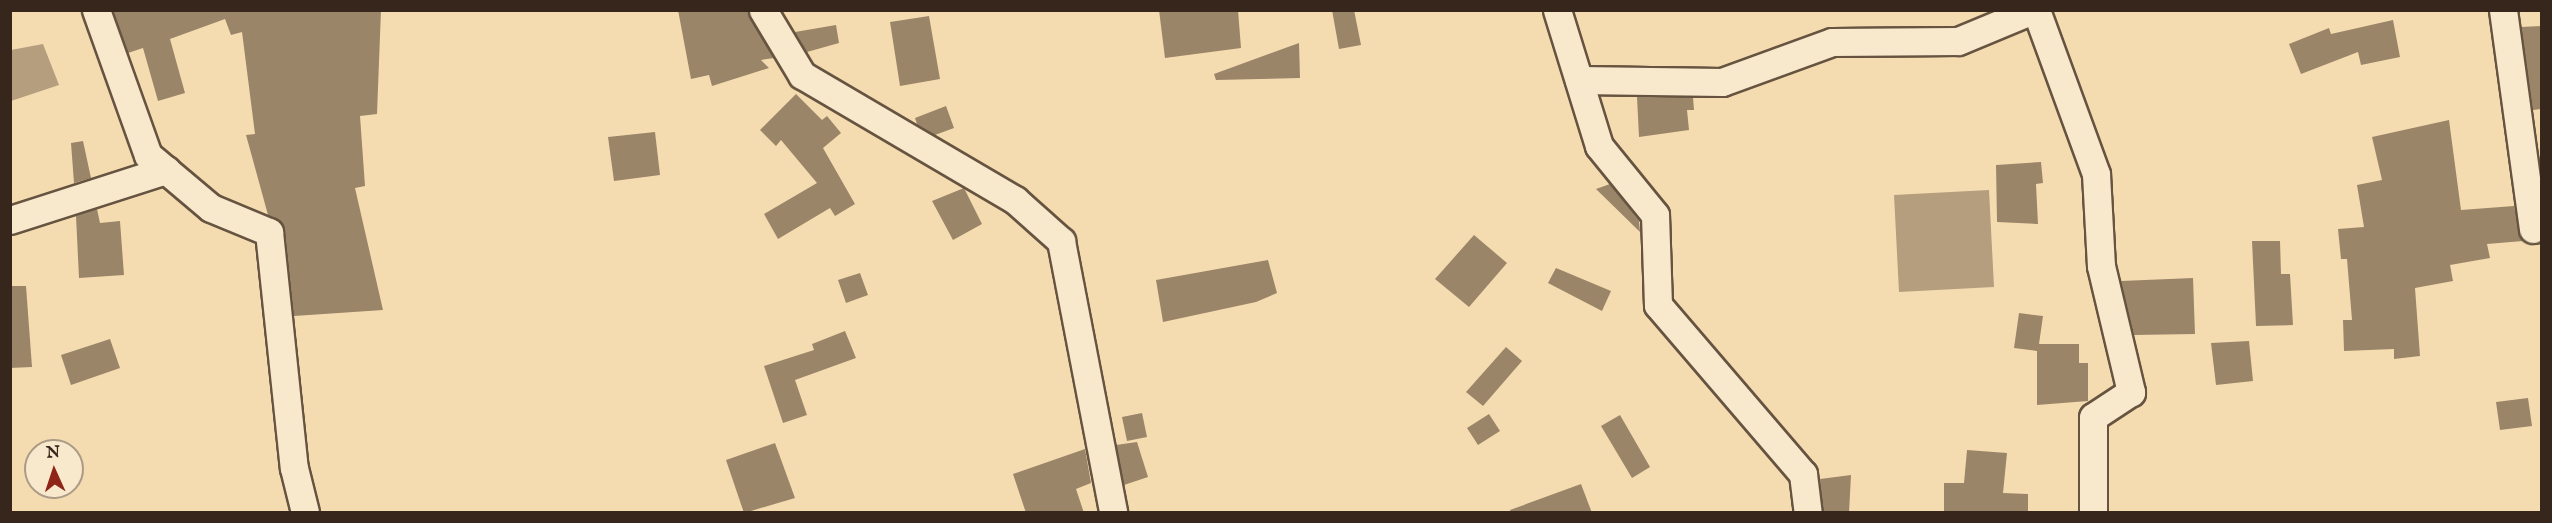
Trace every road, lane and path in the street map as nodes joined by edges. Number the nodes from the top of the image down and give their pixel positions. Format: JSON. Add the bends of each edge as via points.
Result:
{"nodes":[{"id":1,"x":96,"y":10,"type":"edge"},
{"id":2,"x":762,"y":10,"type":"edge"},
{"id":3,"x":1557,"y":10,"type":"edge"},
{"id":4,"x":2035,"y":10,"type":"edge"},
{"id":5,"x":2503,"y":10,"type":"edge"},
{"id":6,"x":1579,"y":80,"type":"junction"},
{"id":7,"x":166,"y":170,"type":"junction"},
{"id":8,"x":10,"y":220,"type":"edge"},
{"id":9,"x":2533,"y":229,"type":"dead end"},
{"id":10,"x":306,"y":513,"type":"edge"},
{"id":11,"x":1113,"y":513,"type":"edge"},
{"id":12,"x":1808,"y":513,"type":"edge"},
{"id":13,"x":2093,"y":513,"type":"edge"}],
"edges":[{"from":1,"to":7,"type":"street","via":[[148,155]]},
{"from":2,"to":11,"type":"street","via":[[802,75],[1016,200],[1061,241]]},
{"from":3,"to":6,"type":"street"},
{"from":4,"to":6,"type":"street","via":[[1958,41],[1832,42],[1722,82]]},
{"from":4,"to":13,"type":"street","via":[[2096,174],[2102,267],[2131,392],[2093,417]]},
{"from":5,"to":9,"type":"street"},
{"from":6,"to":12,"type":"street","via":[[1599,146],[1654,216],[1659,305],[1803,474]]},
{"from":7,"to":8,"type":"street"},
{"from":7,"to":10,"type":"street","via":[[211,208],[268,232],[294,468]]}]}
